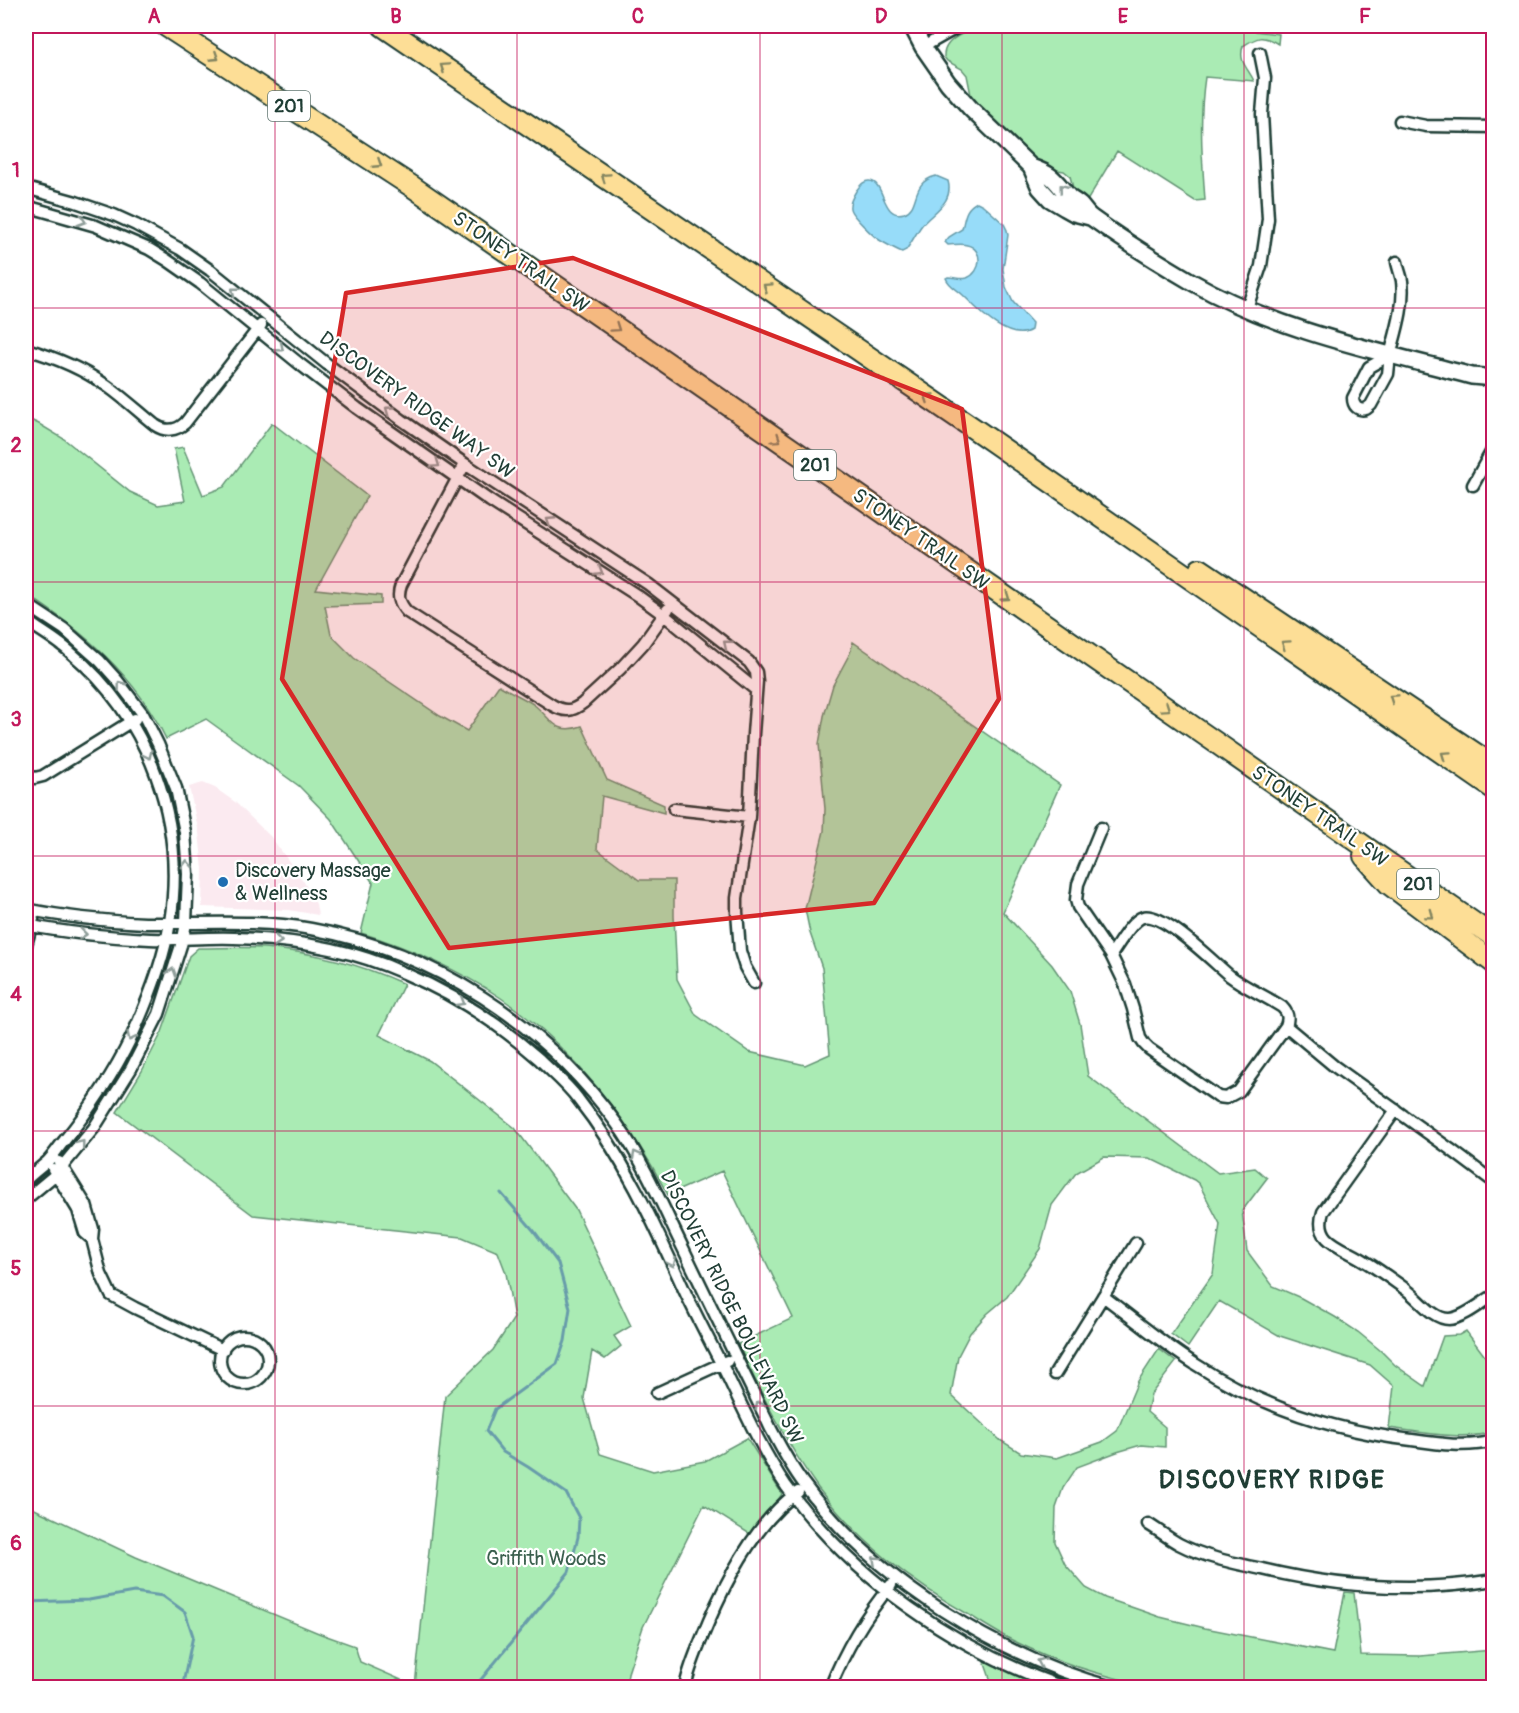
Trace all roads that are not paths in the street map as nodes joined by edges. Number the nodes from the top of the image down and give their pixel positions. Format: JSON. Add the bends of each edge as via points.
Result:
{"nodes":[{"id":1,"x":166,"y":26,"type":"edge"},
{"id":2,"x":383,"y":26,"type":"edge"},
{"id":3,"x":912,"y":26,"type":"edge"},
{"id":4,"x":960,"y":26,"type":"edge"},
{"id":5,"x":923,"y":46,"type":"junction"},
{"id":6,"x":1260,"y":53,"type":"dead end"},
{"id":7,"x":1400,"y":121,"type":"dead end"},
{"id":8,"x":1494,"y":127,"type":"edge"},
{"id":9,"x":26,"y":189,"type":"edge"},
{"id":10,"x":26,"y":206,"type":"edge"},
{"id":11,"x":136,"y":225,"type":"junction"},
{"id":12,"x":129,"y":239,"type":"junction"},
{"id":13,"x":1397,"y":262,"type":"dead end"},
{"id":14,"x":1247,"y":308,"type":"junction"},
{"id":15,"x":268,"y":317,"type":"junction"},
{"id":16,"x":257,"y":330,"type":"junction"},
{"id":17,"x":26,"y":349,"type":"edge"},
{"id":18,"x":1390,"y":355,"type":"junction"},
{"id":19,"x":1472,"y":376,"type":"junction"},
{"id":20,"x":1494,"y":378,"type":"edge"},
{"id":21,"x":1494,"y":388,"type":"edge"},
{"id":22,"x":367,"y":394,"type":"junction"},
{"id":23,"x":357,"y":408,"type":"junction"},
{"id":24,"x":976,"y":430,"type":"junction"},
{"id":25,"x":1494,"y":447,"type":"edge"},
{"id":26,"x":465,"y":464,"type":"junction"},
{"id":27,"x":457,"y":479,"type":"junction"},
{"id":28,"x":1473,"y":485,"type":"dead end"},
{"id":29,"x":570,"y":534,"type":"junction"},
{"id":30,"x":561,"y":548,"type":"junction"},
{"id":31,"x":674,"y":602,"type":"junction"},
{"id":32,"x":26,"y":604,"type":"edge"},
{"id":33,"x":664,"y":615,"type":"junction"},
{"id":34,"x":26,"y":621,"type":"edge"},
{"id":35,"x":64,"y":629,"type":"junction"},
{"id":36,"x":56,"y":640,"type":"junction"},
{"id":37,"x":756,"y":690,"type":"junction"},
{"id":38,"x":142,"y":714,"type":"junction"},
{"id":39,"x":130,"y":722,"type":"junction"},
{"id":40,"x":1494,"y":766,"type":"edge"},
{"id":41,"x":26,"y":776,"type":"edge"},
{"id":42,"x":176,"y":788,"type":"junction"},
{"id":43,"x":1494,"y":789,"type":"edge"},
{"id":44,"x":162,"y":793,"type":"junction"},
{"id":45,"x":674,"y":809,"type":"dead end"},
{"id":46,"x":749,"y":817,"type":"junction"},
{"id":47,"x":1101,"y":828,"type":"dead end"},
{"id":48,"x":1343,"y":831,"type":"junction"},
{"id":49,"x":30,"y":910,"type":"edge"},
{"id":50,"x":170,"y":922,"type":"junction"},
{"id":51,"x":186,"y":923,"type":"junction"},
{"id":52,"x":28,"y":926,"type":"edge"},
{"id":53,"x":328,"y":933,"type":"junction"},
{"id":54,"x":1494,"y":937,"type":"edge"},
{"id":55,"x":167,"y":939,"type":"junction"},
{"id":56,"x":183,"y":939,"type":"junction"},
{"id":57,"x":26,"y":945,"type":"edge"},
{"id":58,"x":324,"y":948,"type":"junction"},
{"id":59,"x":1110,"y":956,"type":"junction"},
{"id":60,"x":1494,"y":963,"type":"edge"},
{"id":61,"x":754,"y":982,"type":"dead end"},
{"id":62,"x":1286,"y":1026,"type":"junction"},
{"id":63,"x":526,"y":1028,"type":"junction"},
{"id":64,"x":517,"y":1040,"type":"junction"},
{"id":65,"x":119,"y":1062,"type":"junction"},
{"id":66,"x":131,"y":1070,"type":"junction"},
{"id":67,"x":1396,"y":1110,"type":"junction"},
{"id":68,"x":616,"y":1123,"type":"junction"},
{"id":69,"x":603,"y":1132,"type":"junction"},
{"id":70,"x":50,"y":1158,"type":"junction"},
{"id":71,"x":60,"y":1171,"type":"junction"},
{"id":72,"x":26,"y":1179,"type":"edge"},
{"id":73,"x":1494,"y":1182,"type":"edge"},
{"id":74,"x":26,"y":1199,"type":"edge"},
{"id":75,"x":675,"y":1232,"type":"junction"},
{"id":76,"x":661,"y":1238,"type":"junction"},
{"id":77,"x":1136,"y":1243,"type":"dead end"},
{"id":78,"x":1494,"y":1295,"type":"edge"},
{"id":79,"x":1103,"y":1296,"type":"junction"},
{"id":80,"x":223,"y":1350,"type":"junction"},
{"id":81,"x":736,"y":1357,"type":"junction"},
{"id":82,"x":721,"y":1364,"type":"junction"},
{"id":83,"x":1054,"y":1374,"type":"dead end"},
{"id":84,"x":657,"y":1393,"type":"dead end"},
{"id":85,"x":1493,"y":1443,"type":"edge"},
{"id":86,"x":806,"y":1486,"type":"junction"},
{"id":87,"x":793,"y":1495,"type":"junction"},
{"id":88,"x":1148,"y":1524,"type":"dead end"},
{"id":89,"x":896,"y":1578,"type":"junction"},
{"id":90,"x":1494,"y":1580,"type":"edge"},
{"id":91,"x":886,"y":1590,"type":"junction"},
{"id":92,"x":685,"y":1688,"type":"edge"},
{"id":93,"x":830,"y":1688,"type":"edge"},
{"id":94,"x":1065,"y":1688,"type":"edge"},
{"id":95,"x":1116,"y":1688,"type":"edge"}],
"edges":[{"from":1,"to":48,"type":"highway","name":"STONEY TRAIL SW","number":"201","one_way":true,"via":[[413,187]]},
{"from":24,"to":2,"type":"highway","one_way":true},
{"from":3,"to":5,"type":"street"},
{"from":4,"to":5,"type":"street"},
{"from":5,"to":14,"type":"street","via":[[957,93],[1031,167],[1050,199],[1089,217],[1194,283]]},
{"from":6,"to":14,"type":"street","via":[[1265,78],[1262,114],[1268,219],[1260,266]]},
{"from":7,"to":8,"type":"street","via":[[1425,126]]},
{"from":9,"to":11,"type":"street","name":"DISCOVERY RIDGE WAY SW","via":[[76,202]]},
{"from":10,"to":12,"type":"street","name":"DISCOVERY RIDGE WAY SW","one_way":true},
{"from":11,"to":12,"type":"street"},
{"from":15,"to":11,"type":"street","name":"DISCOVERY RIDGE WAY SW","one_way":true,"via":[[193,258]]},
{"from":12,"to":16,"type":"street","name":"DISCOVERY RIDGE WAY SW","via":[[184,272]]},
{"from":13,"to":18,"type":"street","via":[[1402,290]]},
{"from":14,"to":18,"type":"street"},
{"from":15,"to":16,"type":"street"},
{"from":15,"to":22,"type":"street","name":"DISCOVERY RIDGE WAY SW"},
{"from":16,"to":17,"type":"street","via":[[185,423],[171,430],[160,429],[88,374]]},
{"from":16,"to":23,"type":"street","name":"DISCOVERY RIDGE WAY SW","one_way":true},
{"from":18,"to":18,"type":"street","via":[[1368,368],[1353,398],[1357,408],[1371,405],[1388,374]]},
{"from":18,"to":19,"type":"street"},
{"from":19,"to":20,"type":"street"},
{"from":19,"to":21,"type":"street"},
{"from":22,"to":23,"type":"street"},
{"from":26,"to":22,"type":"street","name":"DISCOVERY RIDGE WAY SW","one_way":true},
{"from":23,"to":27,"type":"street","name":"DISCOVERY RIDGE WAY SW","one_way":true},
{"from":40,"to":24,"type":"highway","one_way":true,"via":[[1064,478]]},
{"from":43,"to":24,"type":"highway","one_way":true},
{"from":25,"to":28,"type":"street"},
{"from":26,"to":27,"type":"street"},
{"from":29,"to":26,"type":"street","name":"DISCOVERY RIDGE WAY SW","one_way":true},
{"from":27,"to":30,"type":"street","name":"DISCOVERY RIDGE WAY SW"},
{"from":27,"to":33,"type":"street","via":[[398,592],[407,612],[449,641],[560,710],[572,710],[620,669]]},
{"from":29,"to":30,"type":"street"},
{"from":29,"to":31,"type":"street","name":"DISCOVERY RIDGE WAY SW"},
{"from":30,"to":33,"type":"street","name":"DISCOVERY RIDGE WAY SW","one_way":true},
{"from":31,"to":33,"type":"street"},
{"from":37,"to":31,"type":"street","name":"DISCOVERY RIDGE WAY SW","one_way":true,"via":[[756,672],[749,662]]},
{"from":32,"to":35,"type":"street"},
{"from":33,"to":37,"type":"street","name":"DISCOVERY RIDGE WAY SW"},
{"from":34,"to":36,"type":"street"},
{"from":35,"to":36,"type":"street"},
{"from":38,"to":35,"type":"street","one_way":true,"via":[[100,661]]},
{"from":36,"to":39,"type":"street","via":[[96,676]]},
{"from":37,"to":46,"type":"street","name":"DISCOVERY RIDGE WAY SW"},
{"from":38,"to":39,"type":"street"},
{"from":38,"to":42,"type":"street"},
{"from":39,"to":41,"type":"street","via":[[43,776]]},
{"from":39,"to":44,"type":"street","one_way":true},
{"from":42,"to":44,"type":"street"},
{"from":51,"to":42,"type":"street","one_way":true,"via":[[187,853]]},
{"from":44,"to":50,"type":"street","via":[[173,853]]},
{"from":45,"to":46,"type":"street"},
{"from":46,"to":61,"type":"street","name":"DISCOVERY RIDGE WAY SW","via":[[737,923],[740,951]]},
{"from":47,"to":59,"type":"street","via":[[1078,884],[1076,900]]},
{"from":48,"to":54,"type":"highway","name":"STONEY TRAIL SW","number":"201"},
{"from":48,"to":60,"type":"highway","one_way":true,"via":[[1389,884]]},
{"from":49,"to":50,"type":"street","name":"DISCOVERY RIDGE BOULEVARD SW","via":[[144,923]]},
{"from":49,"to":52,"type":"street"},
{"from":50,"to":51,"type":"street","name":"DISCOVERY RIDGE BOULEVARD SW"},
{"from":50,"to":55,"type":"street"},
{"from":51,"to":53,"type":"street","name":"DISCOVERY RIDGE BOULEVARD SW","via":[[253,923]]},
{"from":51,"to":56,"type":"street"},
{"from":52,"to":55,"type":"street","name":"DISCOVERY RIDGE BOULEVARD SW","one_way":true,"via":[[112,937]]},
{"from":52,"to":57,"type":"street"},
{"from":53,"to":58,"type":"street"},
{"from":53,"to":63,"type":"street","name":"DISCOVERY RIDGE BOULEVARD SW","via":[[429,968],[480,995]]},
{"from":55,"to":56,"type":"street","name":"DISCOVERY RIDGE BOULEVARD SW"},
{"from":55,"to":65,"type":"street","one_way":true,"via":[[146,1007]]},
{"from":56,"to":58,"type":"street","name":"DISCOVERY RIDGE BOULEVARD SW","one_way":true,"via":[[282,940]]},
{"from":66,"to":56,"type":"street","one_way":true,"via":[[159,1014]]},
{"from":58,"to":64,"type":"street","name":"DISCOVERY RIDGE BOULEVARD SW","one_way":true,"via":[[403,972],[456,998]]},
{"from":59,"to":62,"type":"street","via":[[1137,920],[1145,916],[1159,919],[1231,976],[1282,1007],[1287,1014]]},
{"from":59,"to":62,"type":"street","via":[[1125,984],[1144,1044],[1218,1097],[1230,1097],[1239,1091]]},
{"from":62,"to":67,"type":"street"},
{"from":63,"to":64,"type":"street"},
{"from":63,"to":68,"type":"street","name":"DISCOVERY RIDGE BOULEVARD SW","via":[[580,1079]]},
{"from":64,"to":69,"type":"street","name":"DISCOVERY RIDGE BOULEVARD SW","via":[[576,1096]]},
{"from":65,"to":66,"type":"street"},
{"from":65,"to":70,"type":"street","via":[[85,1116]]},
{"from":71,"to":66,"type":"street","one_way":true,"via":[[94,1128]]},
{"from":67,"to":73,"type":"street"},
{"from":67,"to":78,"type":"street","via":[[1323,1212],[1324,1235],[1444,1318],[1456,1318]]},
{"from":68,"to":69,"type":"street"},
{"from":75,"to":68,"type":"street","name":"DISCOVERY RIDGE BOULEVARD SW","one_way":true},
{"from":69,"to":76,"type":"street","name":"DISCOVERY RIDGE BOULEVARD SW","via":[[636,1186]]},
{"from":70,"to":71,"type":"street"},
{"from":70,"to":72,"type":"street"},
{"from":71,"to":74,"type":"street"},
{"from":71,"to":80,"type":"street","via":[[86,1205],[101,1274],[111,1295]]},
{"from":75,"to":76,"type":"street"},
{"from":75,"to":81,"type":"street","name":"DISCOVERY RIDGE BOULEVARD SW"},
{"from":76,"to":82,"type":"street","name":"DISCOVERY RIDGE BOULEVARD SW","one_way":true},
{"from":77,"to":79,"type":"street"},
{"from":79,"to":83,"type":"street"},
{"from":79,"to":85,"type":"street","via":[[1193,1363],[1299,1416],[1398,1439],[1455,1445]]},
{"from":80,"to":80,"type":"street","via":[[220,1365],[234,1382],[256,1380],[266,1368],[264,1348],[253,1339],[239,1337]]},
{"from":81,"to":82,"type":"street"},
{"from":86,"to":81,"type":"street","name":"DISCOVERY RIDGE BOULEVARD SW","one_way":true,"via":[[776,1438]]},
{"from":82,"to":84,"type":"street"},
{"from":82,"to":87,"type":"street","name":"DISCOVERY RIDGE BOULEVARD SW","via":[[760,1443]]},
{"from":86,"to":87,"type":"street"},
{"from":89,"to":86,"type":"street","name":"DISCOVERY RIDGE BOULEVARD SW","one_way":true,"via":[[844,1530]]},
{"from":87,"to":91,"type":"street","name":"DISCOVERY RIDGE BOULEVARD SW","via":[[842,1550]]},
{"from":87,"to":92,"type":"street","via":[[769,1518],[735,1569],[707,1624]]},
{"from":88,"to":90,"type":"street","via":[[1198,1552],[1297,1577],[1392,1587]]},
{"from":89,"to":91,"type":"street"},
{"from":95,"to":89,"type":"street","name":"DISCOVERY RIDGE BOULEVARD SW","one_way":true,"via":[[1015,1650],[969,1626]]},
{"from":91,"to":93,"type":"street","via":[[850,1643]]},
{"from":91,"to":94,"type":"street","name":"DISCOVERY RIDGE BOULEVARD SW","via":[[972,1646]]}]}
